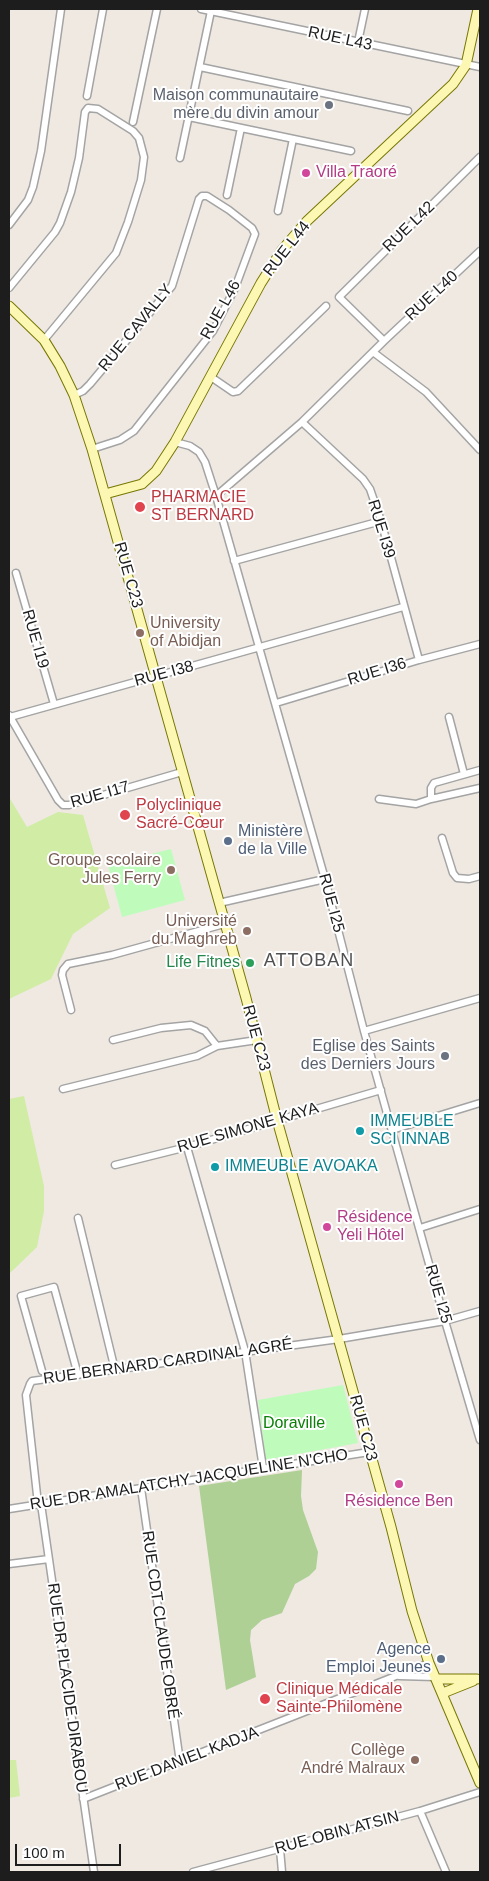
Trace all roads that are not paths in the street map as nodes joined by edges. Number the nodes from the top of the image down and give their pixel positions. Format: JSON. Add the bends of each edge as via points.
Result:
{"nodes":[{"id":1,"x":61,"y":9,"type":"edge"},
{"id":2,"x":103,"y":9,"type":"edge"},
{"id":3,"x":157,"y":9,"type":"edge"},
{"id":4,"x":202,"y":9,"type":"edge"},
{"id":5,"x":364,"y":9,"type":"edge"},
{"id":6,"x":478,"y":9,"type":"edge"},
{"id":7,"x":211,"y":11,"type":"junction"},
{"id":8,"x":358,"y":42,"type":"junction"},
{"id":9,"x":466,"y":65,"type":"junction"},
{"id":10,"x":480,"y":67,"type":"edge"},
{"id":11,"x":200,"y":68,"type":"junction"},
{"id":12,"x":87,"y":96,"type":"dead end"},
{"id":13,"x":408,"y":111,"type":"dead end"},
{"id":14,"x":189,"y":117,"type":"junction"},
{"id":15,"x":133,"y":122,"type":"dead end"},
{"id":16,"x":241,"y":128,"type":"junction"},
{"id":17,"x":293,"y":139,"type":"junction"},
{"id":18,"x":351,"y":151,"type":"dead end"},
{"id":19,"x":180,"y":158,"type":"dead end"},
{"id":20,"x":480,"y":158,"type":"edge"},
{"id":21,"x":227,"y":195,"type":"dead end"},
{"id":22,"x":229,"y":210,"type":"joint"},
{"id":23,"x":278,"y":211,"type":"dead end"},
{"id":24,"x":9,"y":225,"type":"edge"},
{"id":25,"x":480,"y":251,"type":"edge"},
{"id":26,"x":9,"y":288,"type":"edge"},
{"id":27,"x":9,"y":306,"type":"edge"},
{"id":28,"x":326,"y":306,"type":"dead end"},
{"id":29,"x":44,"y":340,"type":"junction"},
{"id":30,"x":384,"y":341,"type":"junction"},
{"id":31,"x":373,"y":352,"type":"junction"},
{"id":32,"x":211,"y":377,"type":"junction"},
{"id":33,"x":74,"y":395,"type":"junction"},
{"id":34,"x":302,"y":422,"type":"junction"},
{"id":35,"x":176,"y":442,"type":"junction"},
{"id":36,"x":92,"y":448,"type":"junction"},
{"id":37,"x":480,"y":450,"type":"edge"},
{"id":38,"x":105,"y":494,"type":"junction"},
{"id":39,"x":216,"y":496,"type":"junction"},
{"id":40,"x":381,"y":521,"type":"junction"},
{"id":41,"x":234,"y":561,"type":"junction"},
{"id":42,"x":16,"y":573,"type":"dead end"},
{"id":43,"x":403,"y":607,"type":"junction"},
{"id":44,"x":480,"y":644,"type":"edge"},
{"id":45,"x":260,"y":648,"type":"junction"},
{"id":46,"x":419,"y":660,"type":"junction"},
{"id":47,"x":156,"y":676,"type":"junction"},
{"id":48,"x":276,"y":703,"type":"junction"},
{"id":49,"x":54,"y":704,"type":"junction"},
{"id":50,"x":10,"y":716,"type":"edge"},
{"id":51,"x":449,"y":718,"type":"dead end"},
{"id":52,"x":480,"y":770,"type":"edge"},
{"id":53,"x":182,"y":772,"type":"junction"},
{"id":54,"x":464,"y":774,"type":"junction"},
{"id":55,"x":480,"y":788,"type":"edge"},
{"id":56,"x":379,"y":799,"type":"dead end"},
{"id":57,"x":431,"y":799,"type":"junction"},
{"id":58,"x":442,"y":838,"type":"dead end"},
{"id":59,"x":480,"y":876,"type":"edge"},
{"id":60,"x":325,"y":880,"type":"junction"},
{"id":61,"x":219,"y":903,"type":"junction"},
{"id":62,"x":224,"y":924,"type":"junction"},
{"id":63,"x":480,"y":998,"type":"edge"},
{"id":64,"x":71,"y":1010,"type":"dead end"},
{"id":65,"x":364,"y":1031,"type":"junction"},
{"id":66,"x":113,"y":1040,"type":"dead end"},
{"id":67,"x":257,"y":1040,"type":"junction"},
{"id":68,"x":217,"y":1046,"type":"junction"},
{"id":69,"x":63,"y":1089,"type":"dead end"},
{"id":70,"x":381,"y":1090,"type":"junction"},
{"id":71,"x":480,"y":1103,"type":"edge"},
{"id":72,"x":277,"y":1120,"type":"junction"},
{"id":73,"x":392,"y":1130,"type":"junction"},
{"id":74,"x":187,"y":1147,"type":"junction"},
{"id":75,"x":115,"y":1165,"type":"dead end"},
{"id":76,"x":480,"y":1209,"type":"edge"},
{"id":77,"x":78,"y":1218,"type":"dead end"},
{"id":78,"x":420,"y":1228,"type":"junction"},
{"id":79,"x":480,"y":1311,"type":"edge"},
{"id":80,"x":445,"y":1321,"type":"junction"},
{"id":81,"x":339,"y":1339,"type":"junction"},
{"id":82,"x":245,"y":1351,"type":"junction"},
{"id":83,"x":115,"y":1370,"type":"junction"},
{"id":84,"x":42,"y":1371,"type":"dead end"},
{"id":85,"x":78,"y":1375,"type":"junction"},
{"id":86,"x":480,"y":1440,"type":"edge"},
{"id":87,"x":369,"y":1452,"type":"junction"},
{"id":88,"x":263,"y":1468,"type":"junction"},
{"id":89,"x":141,"y":1488,"type":"junction"},
{"id":90,"x":40,"y":1504,"type":"junction"},
{"id":91,"x":9,"y":1508,"type":"edge"},
{"id":92,"x":49,"y":1559,"type":"junction"},
{"id":93,"x":9,"y":1564,"type":"edge"},
{"id":94,"x":429,"y":1663,"type":"junction"},
{"id":95,"x":397,"y":1676,"type":"junction"},
{"id":96,"x":436,"y":1678,"type":"junction"},
{"id":97,"x":479,"y":1679,"type":"edge"},
{"id":98,"x":443,"y":1693,"type":"junction"},
{"id":99,"x":180,"y":1762,"type":"junction"},
{"id":100,"x":480,"y":1783,"type":"edge"},
{"id":101,"x":480,"y":1792,"type":"edge"},
{"id":102,"x":83,"y":1799,"type":"junction"},
{"id":103,"x":420,"y":1811,"type":"junction"},
{"id":104,"x":280,"y":1849,"type":"junction"},
{"id":105,"x":94,"y":1872,"type":"edge"},
{"id":106,"x":193,"y":1872,"type":"edge"},
{"id":107,"x":282,"y":1872,"type":"edge"},
{"id":108,"x":446,"y":1872,"type":"edge"}],
"edges":[{"from":1,"to":24,"type":"street","via":[[33,188]]},
{"from":2,"to":12,"type":"street"},
{"from":3,"to":15,"type":"street"},
{"from":4,"to":7,"type":"street","name":"RUE L43"},
{"from":5,"to":8,"type":"street"},
{"from":6,"to":9,"type":"street","name":"RUE L44"},
{"from":7,"to":8,"type":"street","name":"RUE L43"},
{"from":7,"to":11,"type":"street"},
{"from":8,"to":9,"type":"street","name":"RUE L43"},
{"from":9,"to":10,"type":"street","name":"RUE L43"},
{"from":9,"to":32,"type":"street","name":"RUE L44","via":[[453,84],[307,221],[282,250]]},
{"from":11,"to":13,"type":"street"},
{"from":11,"to":14,"type":"street"},
{"from":14,"to":16,"type":"street"},
{"from":14,"to":19,"type":"street"},
{"from":16,"to":17,"type":"street"},
{"from":16,"to":21,"type":"street"},
{"from":17,"to":18,"type":"street"},
{"from":17,"to":23,"type":"street"},
{"from":20,"to":30,"type":"street","name":"RUE L42","via":[[338,296]]},
{"from":22,"to":33,"type":"street","name":"RUE CAVALLY","via":[[207,196],[199,199],[172,286],[90,384]]},
{"from":22,"to":36,"type":"street","name":"RUE L46","via":[[255,234],[235,288],[212,332],[134,431],[120,440]]},
{"from":25,"to":30,"type":"street","name":"RUE L40"},
{"from":26,"to":29,"type":"street","via":[[56,232],[79,158],[85,112],[88,108],[98,109],[139,138],[144,156],[140,180],[121,242],[111,261]]},
{"from":27,"to":29,"type":"street","name":"RUE C23"},
{"from":28,"to":32,"type":"street","via":[[238,391],[233,392]]},
{"from":29,"to":33,"type":"street","name":"RUE C23"},
{"from":30,"to":31,"type":"street","name":"RUE L40"},
{"from":31,"to":34,"type":"street","name":"RUE L40"},
{"from":31,"to":37,"type":"street","via":[[426,392]]},
{"from":32,"to":35,"type":"street","name":"RUE L44"},
{"from":33,"to":36,"type":"street","name":"RUE C23"},
{"from":34,"to":39,"type":"street","name":"RUE L40"},
{"from":34,"to":40,"type":"street","name":"RUE I39","via":[[363,479]]},
{"from":35,"to":38,"type":"street","name":"RUE L44","via":[[156,471],[142,484]]},
{"from":35,"to":39,"type":"street","name":"RUE I25","via":[[199,452]]},
{"from":36,"to":38,"type":"street","name":"RUE C23"},
{"from":38,"to":47,"type":"street","name":"RUE C23"},
{"from":39,"to":41,"type":"street","name":"RUE I25"},
{"from":40,"to":41,"type":"street"},
{"from":40,"to":43,"type":"street","name":"RUE I39"},
{"from":41,"to":45,"type":"street","name":"RUE I25"},
{"from":42,"to":49,"type":"street","name":"RUE I19"},
{"from":43,"to":45,"type":"street","name":"RUE I38"},
{"from":43,"to":46,"type":"street","name":"RUE I39"},
{"from":44,"to":46,"type":"street","name":"RUE I36"},
{"from":45,"to":47,"type":"street","name":"RUE I38"},
{"from":45,"to":48,"type":"street","name":"RUE I25"},
{"from":46,"to":48,"type":"street","name":"RUE I36"},
{"from":47,"to":49,"type":"street","name":"RUE I38"},
{"from":47,"to":53,"type":"street","name":"RUE C23"},
{"from":48,"to":60,"type":"street","name":"RUE I25"},
{"from":49,"to":50,"type":"street","name":"RUE I38"},
{"from":50,"to":53,"type":"street","name":"RUE I17","via":[[63,805]]},
{"from":51,"to":54,"type":"street"},
{"from":52,"to":54,"type":"street"},
{"from":53,"to":61,"type":"street","name":"RUE C23"},
{"from":54,"to":57,"type":"street","via":[[434,782]]},
{"from":55,"to":57,"type":"street"},
{"from":56,"to":57,"type":"street","via":[[416,804]]},
{"from":58,"to":59,"type":"street","via":[[457,878]]},
{"from":60,"to":61,"type":"street"},
{"from":60,"to":65,"type":"street","name":"RUE I25"},
{"from":61,"to":62,"type":"street","name":"RUE C23"},
{"from":62,"to":64,"type":"street","via":[[68,964],[62,975]]},
{"from":62,"to":67,"type":"street","name":"RUE C23"},
{"from":63,"to":65,"type":"street"},
{"from":65,"to":70,"type":"street","name":"RUE I25"},
{"from":66,"to":68,"type":"street","via":[[161,1028],[191,1025],[204,1031]]},
{"from":67,"to":68,"type":"street"},
{"from":67,"to":72,"type":"street","name":"RUE C23"},
{"from":68,"to":69,"type":"street","via":[[197,1056]]},
{"from":70,"to":72,"type":"street","name":"RUE SIMONE KAYA"},
{"from":70,"to":73,"type":"street","name":"RUE I25"},
{"from":71,"to":73,"type":"street"},
{"from":72,"to":74,"type":"street","name":"RUE SIMONE KAYA"},
{"from":72,"to":81,"type":"street","name":"RUE C23"},
{"from":73,"to":78,"type":"street","name":"RUE I25"},
{"from":74,"to":75,"type":"street","name":"RUE SIMONE KAYA"},
{"from":74,"to":82,"type":"street"},
{"from":76,"to":78,"type":"street"},
{"from":77,"to":83,"type":"street"},
{"from":78,"to":80,"type":"street","name":"RUE I25"},
{"from":79,"to":80,"type":"street","name":"RUE BERNARD CARDINAL AGRÉ"},
{"from":80,"to":81,"type":"street","name":"RUE BERNARD CARDINAL AGRÉ"},
{"from":80,"to":86,"type":"street","name":"RUE I25"},
{"from":81,"to":82,"type":"street","name":"RUE BERNARD CARDINAL AGRÉ"},
{"from":81,"to":87,"type":"street","name":"RUE C23"},
{"from":82,"to":83,"type":"street","name":"RUE BERNARD CARDINAL AGRÉ"},
{"from":82,"to":88,"type":"street"},
{"from":83,"to":85,"type":"street","name":"RUE BERNARD CARDINAL AGRÉ"},
{"from":84,"to":85,"type":"street","via":[[21,1296],[54,1287]]},
{"from":85,"to":90,"type":"street","name":"RUE BERNARD CARDINAL AGRÉ","via":[[32,1381],[28,1388],[26,1395]]},
{"from":87,"to":88,"type":"street","name":"RUE DR AMALATCHY JACQUELINE N'CHO"},
{"from":87,"to":94,"type":"street","name":"RUE C23"},
{"from":88,"to":89,"type":"street","name":"RUE DR AMALATCHY JACQUELINE N'CHO"},
{"from":89,"to":90,"type":"street","name":"RUE DR AMALATCHY JACQUELINE N'CHO"},
{"from":89,"to":99,"type":"street","name":"RUE CDT CLAUDE OBRÉ"},
{"from":90,"to":91,"type":"street","name":"RUE DR AMALATCHY JACQUELINE N'CHO"},
{"from":90,"to":92,"type":"street","name":"RUE DR PLACIDE DIRABOU"},
{"from":92,"to":93,"type":"street"},
{"from":92,"to":102,"type":"street","name":"RUE DR PLACIDE DIRABOU"},
{"from":94,"to":95,"type":"street","name":"RUE DANIEL KADJA"},
{"from":94,"to":96,"type":"street","name":"RUE C23"},
{"from":95,"to":96,"type":"street"},
{"from":95,"to":99,"type":"street","name":"RUE DANIEL KADJA"},
{"from":96,"to":97,"type":"street"},
{"from":96,"to":98,"type":"street","name":"RUE C23"},
{"from":97,"to":98,"type":"street"},
{"from":98,"to":100,"type":"street","name":"RUE C23"},
{"from":99,"to":102,"type":"street","name":"RUE DANIEL KADJA"},
{"from":101,"to":103,"type":"street","name":"RUE OBIN ATSIN"},
{"from":102,"to":105,"type":"street","name":"RUE DR PLACIDE DIRABOU"},
{"from":103,"to":104,"type":"street","name":"RUE OBIN ATSIN"},
{"from":103,"to":108,"type":"street"},
{"from":104,"to":106,"type":"street","name":"RUE OBIN ATSIN"},
{"from":104,"to":107,"type":"street"}]}
